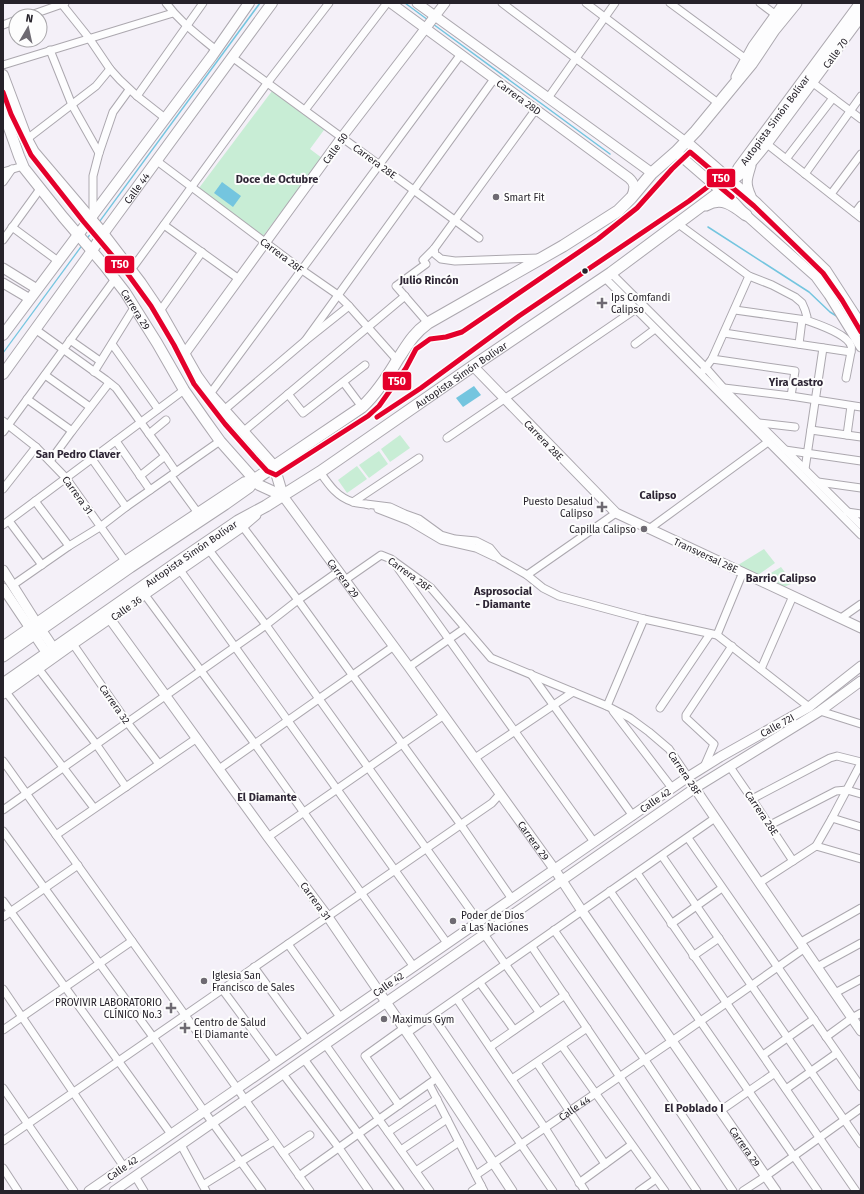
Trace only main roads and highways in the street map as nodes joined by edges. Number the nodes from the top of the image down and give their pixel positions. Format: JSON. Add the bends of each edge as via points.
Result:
{"nodes":[{"id":1,"x":249,"y":3,"type":"edge"},
{"id":2,"x":272,"y":3,"type":"edge"},
{"id":3,"x":796,"y":3,"type":"edge"},
{"id":4,"x":861,"y":3,"type":"edge"},
{"id":5,"x":3,"y":75,"type":"edge"},
{"id":6,"x":811,"y":85,"type":"road end"},
{"id":7,"x":796,"y":91,"type":"junction"},
{"id":8,"x":4,"y":115,"type":"edge"},
{"id":9,"x":695,"y":211,"type":"junction"},
{"id":10,"x":746,"y":215,"type":"road end"},
{"id":11,"x":92,"y":218,"type":"junction"},
{"id":12,"x":102,"y":233,"type":"junction"},
{"id":13,"x":78,"y":235,"type":"junction"},
{"id":14,"x":90,"y":250,"type":"junction"},
{"id":15,"x":3,"y":335,"type":"edge"},
{"id":16,"x":3,"y":374,"type":"edge"},
{"id":17,"x":274,"y":466,"type":"junction"},
{"id":18,"x":254,"y":480,"type":"junction"},
{"id":19,"x":283,"y":496,"type":"junction"},
{"id":20,"x":3,"y":656,"type":"edge"},
{"id":21,"x":4,"y":690,"type":"edge"}],
"edges":[{"from":1,"to":11,"type":"main road","name":"Calle 44"},
{"from":2,"to":12,"type":"main road","name":"Calle 44"},
{"from":3,"to":17,"type":"highway","via":[[752,63],[696,131],[618,211],[543,258],[418,330],[372,398]]},
{"from":4,"to":7,"type":"highway","name":"Autopista Simón Bolívar"},
{"from":5,"to":11,"type":"main road","name":"Carrera 29","via":[[34,152]]},
{"from":6,"to":7,"type":"highway"},
{"from":7,"to":9,"type":"highway","name":"Autopista Simón Bolívar","via":[[732,181]]},
{"from":8,"to":13,"type":"main road","name":"Carrera 29","via":[[23,166]]},
{"from":9,"to":10,"type":"highway","via":[[711,202],[720,202],[733,205]]},
{"from":9,"to":19,"type":"highway","name":"Autopista Simón Bolívar","via":[[607,275]]},
{"from":11,"to":12,"type":"main road","name":"Carrera 29"},
{"from":11,"to":13,"type":"main road","name":"Calle 44"},
{"from":12,"to":14,"type":"main road","name":"Calle 44"},
{"from":12,"to":17,"type":"main road","name":"Carrera 29","via":[[160,310],[210,394]]},
{"from":13,"to":14,"type":"main road","name":"Carrera 29"},
{"from":13,"to":15,"type":"main road","name":"Calle 44"},
{"from":14,"to":16,"type":"main road","name":"Calle 44"},
{"from":14,"to":18,"type":"main road","name":"Carrera 29","via":[[135,306],[184,390],[220,441]]},
{"from":17,"to":18,"type":"highway"},
{"from":17,"to":19,"type":"main road","name":"Carrera 29"},
{"from":18,"to":19,"type":"main road","name":"Carrera 29"},
{"from":18,"to":20,"type":"highway","via":[[225,504],[35,628]]},
{"from":19,"to":21,"type":"highway","name":"Autopista Simón Bolívar","via":[[142,591]]}]}
